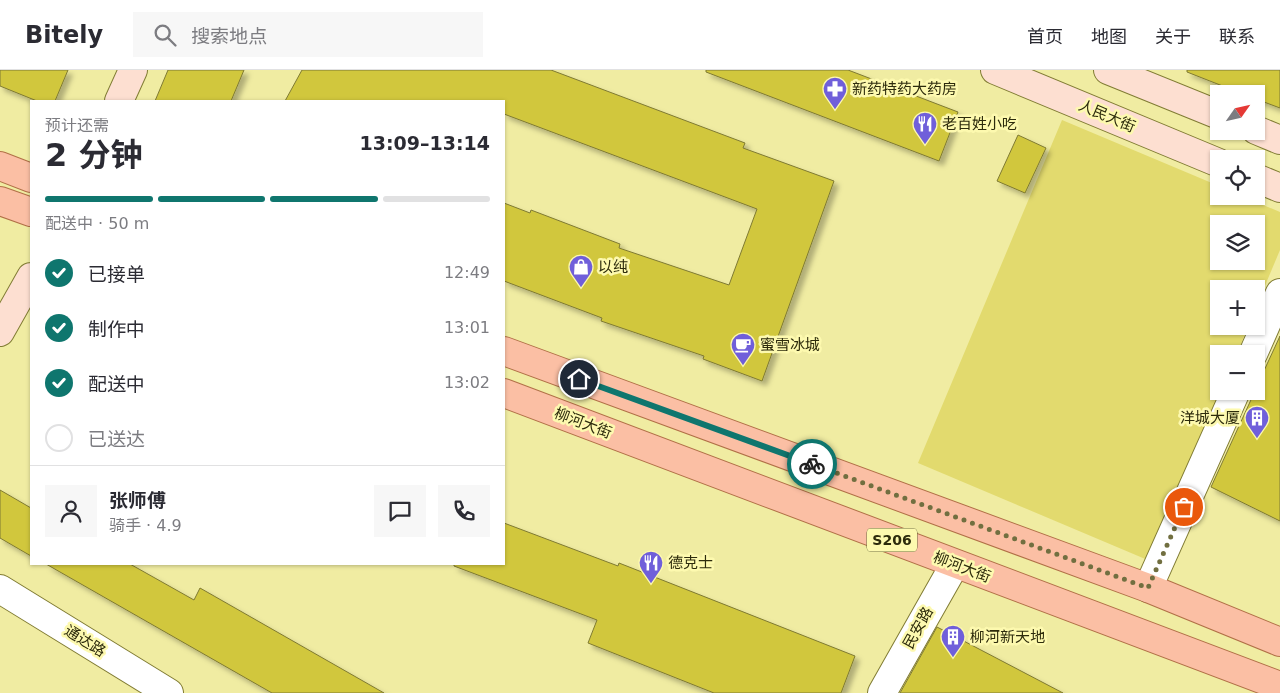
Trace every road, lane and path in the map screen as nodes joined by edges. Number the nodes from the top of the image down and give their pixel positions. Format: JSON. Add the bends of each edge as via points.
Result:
{"nodes":[{"id":1,"x":133,"y":70,"type":"edge"},
{"id":2,"x":995,"y":70,"type":"edge"},
{"id":3,"x":1108,"y":70,"type":"edge"},
{"id":4,"x":119,"y":100,"type":"edge"},
{"id":5,"x":1210,"y":111,"type":"edge"},
{"id":6,"x":1265,"y":134,"type":"edge"},
{"id":7,"x":1280,"y":140,"type":"edge"},
{"id":8,"x":1210,"y":159,"type":"edge"},
{"id":9,"x":0,"y":166,"type":"edge"},
{"id":10,"x":30,"y":178,"type":"edge"},
{"id":11,"x":1265,"y":182,"type":"edge"},
{"id":12,"x":1280,"y":188,"type":"edge"},
{"id":13,"x":0,"y":201,"type":"edge"},
{"id":14,"x":30,"y":212,"type":"edge"},
{"id":15,"x":30,"y":279,"type":"edge"},
{"id":16,"x":1280,"y":293,"type":"edge"},
{"id":17,"x":0,"y":332,"type":"edge"},
{"id":18,"x":1257,"y":345,"type":"edge"},
{"id":19,"x":505,"y":351,"type":"edge"},
{"id":20,"x":505,"y":394,"type":"edge"},
{"id":21,"x":1232,"y":400,"type":"edge"},
{"id":22,"x":955,"y":564,"type":"junction"},
{"id":23,"x":1148,"y":588,"type":"junction"},
{"id":24,"x":0,"y":589,"type":"edge"},
{"id":25,"x":1280,"y":642,"type":"edge"},
{"id":26,"x":1280,"y":686,"type":"edge"},
{"id":27,"x":169,"y":693,"type":"edge"},
{"id":28,"x":882,"y":693,"type":"edge"}],
"edges":[{"from":1,"to":4,"type":"street"},
{"from":2,"to":8,"type":"street","name":"人民大街"},
{"from":3,"to":5,"type":"street"},
{"from":6,"to":7,"type":"street"},
{"from":9,"to":10,"type":"main road"},
{"from":11,"to":12,"type":"street"},
{"from":13,"to":14,"type":"main road"},
{"from":15,"to":17,"type":"street"},
{"from":16,"to":18,"type":"street"},
{"from":19,"to":23,"type":"main road"},
{"from":20,"to":22,"type":"main road","name":"柳河大街","number":"S206"},
{"from":21,"to":23,"type":"street"},
{"from":22,"to":26,"type":"main road","name":"柳河大街","number":"S206"},
{"from":22,"to":28,"type":"street","name":"民安路"},
{"from":23,"to":25,"type":"main road"},
{"from":24,"to":27,"type":"street","name":"通达路"}]}
